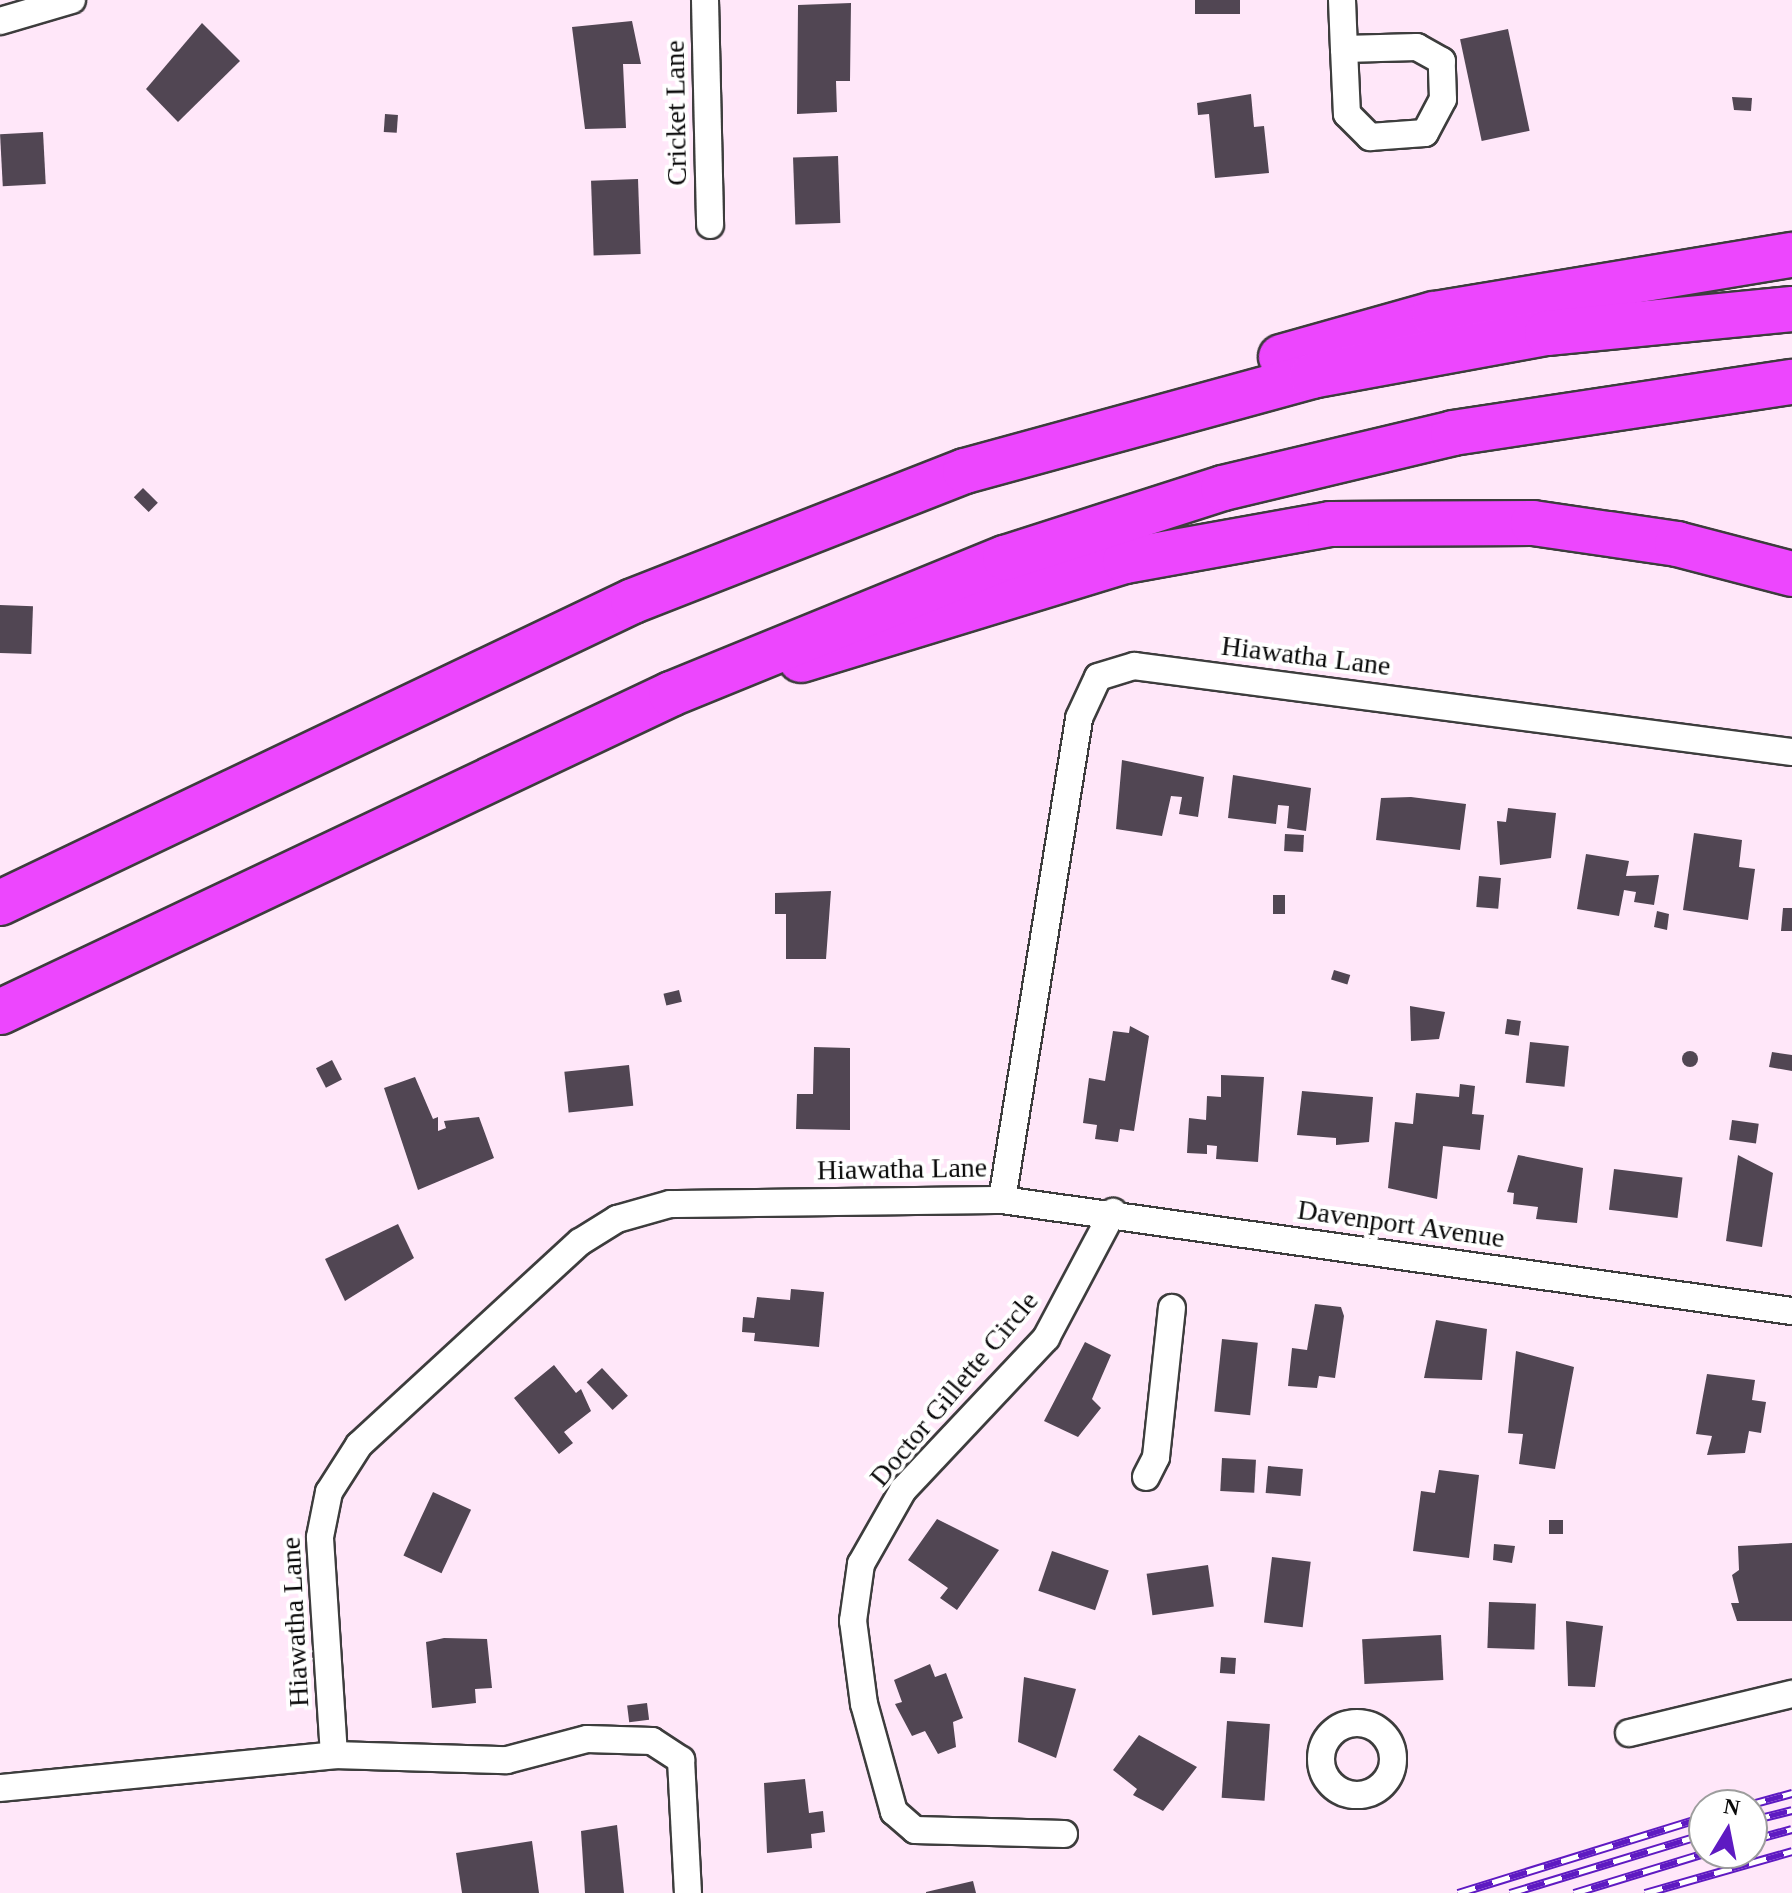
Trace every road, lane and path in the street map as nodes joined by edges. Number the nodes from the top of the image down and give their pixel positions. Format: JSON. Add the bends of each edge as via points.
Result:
{"nodes":[{"id":1,"x":72,"y":0,"type":"edge"},
{"id":2,"x":705,"y":0,"type":"edge"},
{"id":3,"x":1342,"y":0,"type":"edge"},
{"id":4,"x":0,"y":21,"type":"edge"},
{"id":5,"x":1344,"y":49,"type":"junction"},
{"id":6,"x":710,"y":225,"type":"dead end"},
{"id":7,"x":1792,"y":255,"type":"edge"},
{"id":8,"x":1792,"y":309,"type":"edge"},
{"id":9,"x":1792,"y":382,"type":"edge"},
{"id":10,"x":1079,"y":436,"type":"junction"},
{"id":11,"x":1792,"y":574,"type":"edge"},
{"id":12,"x":671,"y":694,"type":"junction"},
{"id":13,"x":1792,"y":752,"type":"edge"},
{"id":14,"x":0,"y":903,"type":"edge"},
{"id":15,"x":0,"y":1012,"type":"edge"},
{"id":16,"x":1002,"y":1200,"type":"junction"},
{"id":17,"x":1113,"y":1212,"type":"junction"},
{"id":18,"x":1172,"y":1308,"type":"dead end"},
{"id":19,"x":1792,"y":1311,"type":"edge"},
{"id":20,"x":1146,"y":1477,"type":"dead end"},
{"id":21,"x":1792,"y":1694,"type":"edge"},
{"id":22,"x":1629,"y":1733,"type":"dead end"},
{"id":23,"x":334,"y":1755,"type":"junction"},
{"id":24,"x":0,"y":1788,"type":"edge"},
{"id":25,"x":1064,"y":1834,"type":"dead end"},
{"id":26,"x":688,"y":1893,"type":"edge"}],
"edges":[{"from":1,"to":4,"type":"street"},
{"from":2,"to":6,"type":"street","name":"Cricket Lane"},
{"from":3,"to":5,"type":"street"},
{"from":5,"to":5,"type":"street","via":[[1347,114],[1370,137],[1425,133],[1443,99],[1442,61],[1417,47]]},
{"from":7,"to":10,"type":"highway","via":[[1525,297],[1352,334]]},
{"from":8,"to":10,"type":"highway","via":[[1667,318],[1429,353]]},
{"from":9,"to":12,"type":"highway","via":[[1453,433],[1223,488],[889,600]]},
{"from":10,"to":14,"type":"highway","via":[[740,554]]},
{"from":11,"to":12,"type":"highway","via":[[1677,544],[1546,524],[1330,524],[1125,561],[880,640]]},
{"from":12,"to":15,"type":"highway"},
{"from":13,"to":16,"type":"street","name":"Hiawatha Lane","via":[[1134,666],[1098,677],[1079,718]]},
{"from":16,"to":17,"type":"street","name":"Davenport Avenue"},
{"from":16,"to":23,"type":"street","name":"Hiawatha Lane","via":[[670,1204],[617,1219],[580,1242],[359,1445],[329,1492],[320,1537]]},
{"from":17,"to":19,"type":"street","name":"Davenport Avenue"},
{"from":17,"to":25,"type":"street","name":"Doctor Gillette Circle","via":[[1046,1338],[903,1490],[861,1564],[853,1621],[864,1704],[894,1812],[915,1830]]},
{"from":18,"to":20,"type":"street","via":[[1156,1457]]},
{"from":21,"to":22,"type":"street"},
{"from":23,"to":24,"type":"street"},
{"from":23,"to":26,"type":"street","via":[[507,1760],[587,1739],[652,1741],[681,1760]]}]}
